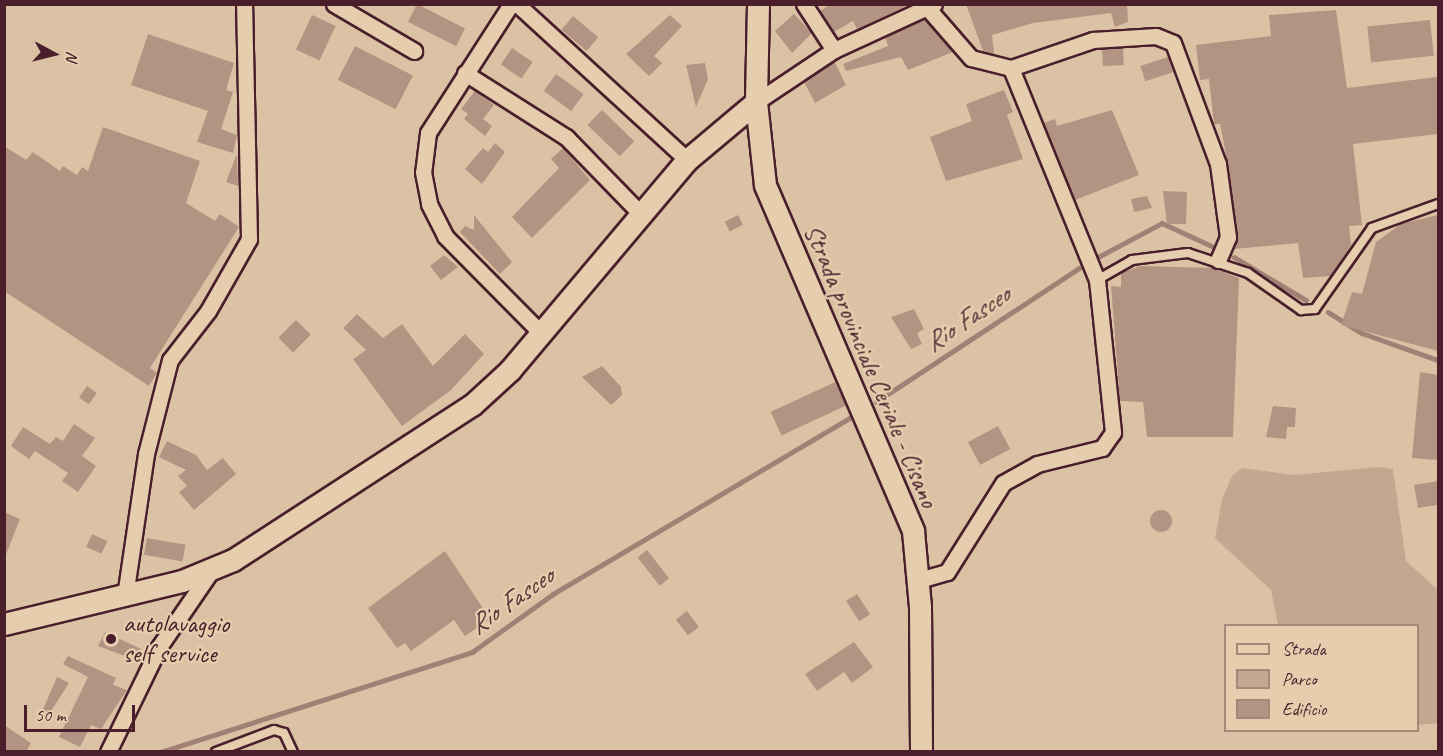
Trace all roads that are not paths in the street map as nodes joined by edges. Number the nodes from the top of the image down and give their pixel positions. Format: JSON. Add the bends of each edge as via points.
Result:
{"nodes":[{"id":1,"x":244,"y":4,"type":"edge"},
{"id":2,"x":334,"y":4,"type":"edge"},
{"id":3,"x":511,"y":4,"type":"edge"},
{"id":4,"x":517,"y":4,"type":"edge"},
{"id":5,"x":759,"y":4,"type":"edge"},
{"id":6,"x":804,"y":4,"type":"edge"},
{"id":7,"x":928,"y":6,"type":"edge"},
{"id":8,"x":834,"y":50,"type":"junction"},
{"id":9,"x":414,"y":51,"type":"dead end"},
{"id":10,"x":1011,"y":68,"type":"junction"},
{"id":11,"x":465,"y":73,"type":"junction"},
{"id":12,"x":756,"y":102,"type":"junction"},
{"id":13,"x":687,"y":160,"type":"junction"},
{"id":14,"x":1438,"y":204,"type":"edge"},
{"id":15,"x":640,"y":213,"type":"junction"},
{"id":16,"x":1218,"y":260,"type":"junction"},
{"id":17,"x":1097,"y":280,"type":"junction"},
{"id":18,"x":541,"y":333,"type":"junction"},
{"id":19,"x":213,"y":568,"type":"junction"},
{"id":20,"x":919,"y":580,"type":"junction"},
{"id":21,"x":125,"y":596,"type":"junction"},
{"id":22,"x":4,"y":624,"type":"edge"},
{"id":23,"x":108,"y":752,"type":"edge"},
{"id":24,"x":216,"y":752,"type":"edge"},
{"id":25,"x":293,"y":752,"type":"edge"},
{"id":26,"x":921,"y":752,"type":"edge"}],
"edges":[{"from":1,"to":21,"type":"street","via":[[249,239],[167,369],[146,454]]},
{"from":2,"to":9,"type":"street"},
{"from":3,"to":11,"type":"street"},
{"from":4,"to":13,"type":"street"},
{"from":5,"to":12,"type":"street","name":"Strada provinciale Ceriale - Cisano"},
{"from":6,"to":8,"type":"street"},
{"from":7,"to":8,"type":"street"},
{"from":7,"to":10,"type":"street","via":[[971,58]]},
{"from":8,"to":12,"type":"street"},
{"from":10,"to":16,"type":"street","via":[[1093,40],[1156,36],[1173,43],[1218,164],[1228,237]]},
{"from":10,"to":17,"type":"street"},
{"from":11,"to":15,"type":"street","via":[[566,137]]},
{"from":11,"to":18,"type":"street","via":[[423,148],[429,204],[461,255]]},
{"from":12,"to":13,"type":"street"},
{"from":12,"to":20,"type":"street","name":"Strada provinciale Ceriale - Cisano","via":[[765,185],[894,480],[913,531]]},
{"from":13,"to":15,"type":"street"},
{"from":14,"to":16,"type":"lane","via":[[1372,228],[1315,309],[1288,305],[1248,273]]},
{"from":15,"to":18,"type":"street"},
{"from":16,"to":17,"type":"lane","via":[[1159,253]]},
{"from":17,"to":20,"type":"street","via":[[1111,438],[1102,448],[1037,464],[1003,483],[947,572]]},
{"from":18,"to":19,"type":"street","via":[[472,405],[255,548]]},
{"from":19,"to":21,"type":"street"},
{"from":19,"to":23,"type":"street","via":[[159,647]]},
{"from":20,"to":26,"type":"street","name":"Strada provinciale Ceriale - Cisano"},
{"from":21,"to":22,"type":"street"},
{"from":24,"to":25,"type":"lane","via":[[274,730],[284,733]]}]}
